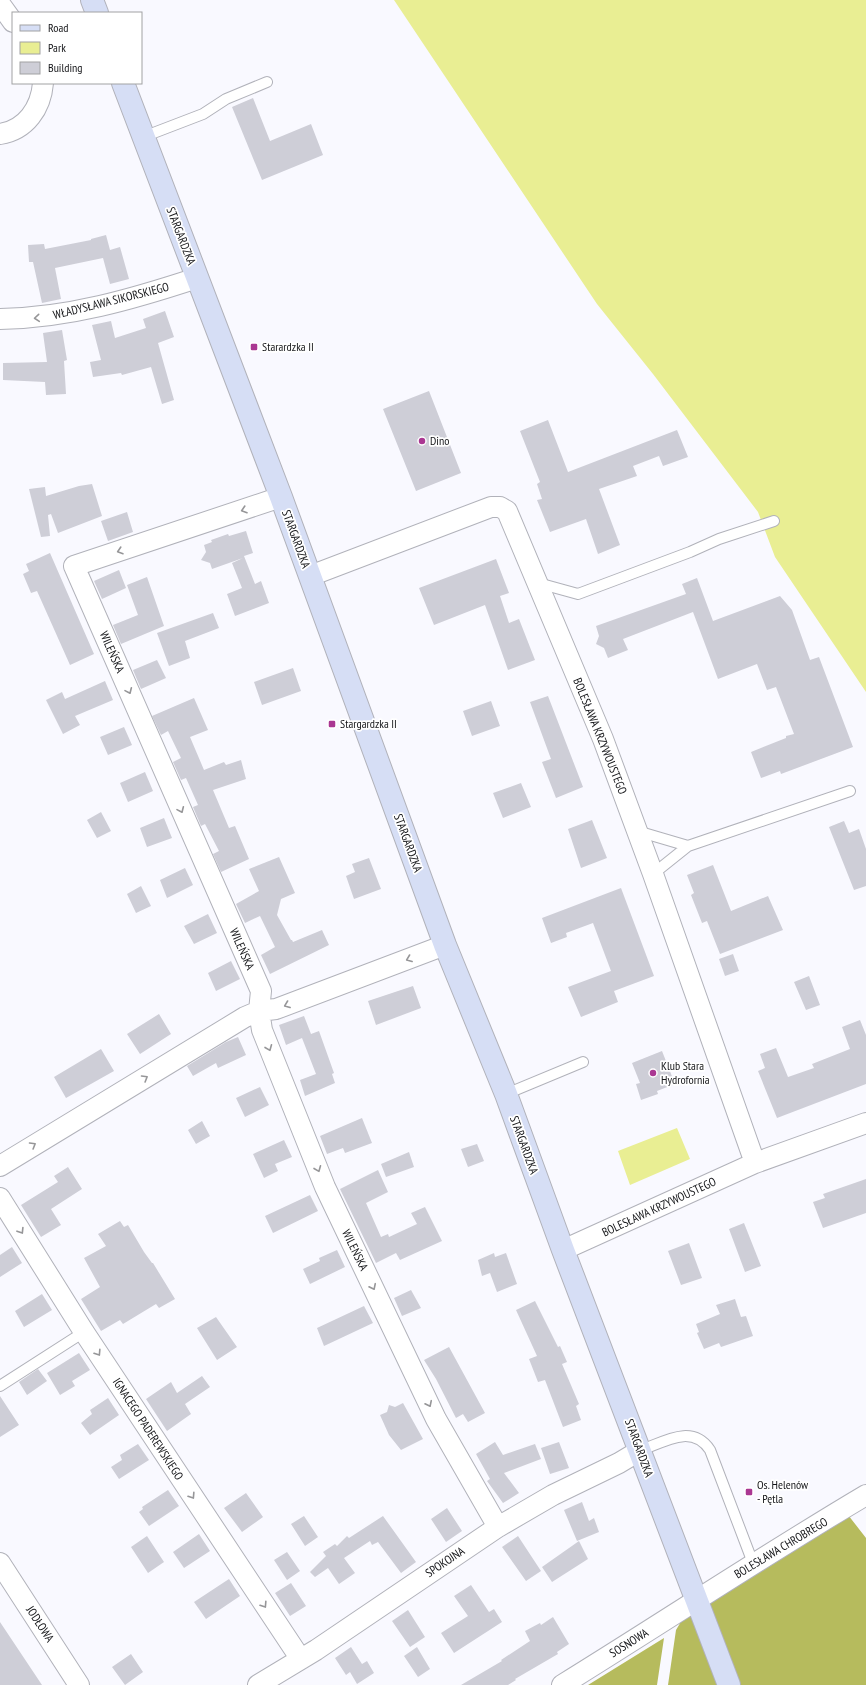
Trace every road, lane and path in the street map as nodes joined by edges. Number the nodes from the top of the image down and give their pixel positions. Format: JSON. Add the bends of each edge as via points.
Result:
{"nodes":[{"id":1,"x":0,"y":4,"type":"edge"},
{"id":2,"x":12,"y":21,"type":"edge"},
{"id":3,"x":267,"y":82,"type":"dead end"},
{"id":4,"x":43,"y":84,"type":"edge"},
{"id":5,"x":123,"y":84,"type":"edge"},
{"id":6,"x":0,"y":134,"type":"edge"},
{"id":7,"x":143,"y":137,"type":"junction"},
{"id":8,"x":197,"y":278,"type":"junction"},
{"id":9,"x":0,"y":319,"type":"edge"},
{"id":10,"x":281,"y":497,"type":"junction"},
{"id":11,"x":774,"y":521,"type":"dead end"},
{"id":12,"x":310,"y":576,"type":"junction"},
{"id":13,"x":538,"y":583,"type":"junction"},
{"id":14,"x":850,"y":791,"type":"dead end"},
{"id":15,"x":636,"y":831,"type":"junction"},
{"id":16,"x":688,"y":846,"type":"junction"},
{"id":17,"x":653,"y":874,"type":"junction"},
{"id":18,"x":445,"y":945,"type":"junction"},
{"id":19,"x":259,"y":1011,"type":"junction"},
{"id":20,"x":583,"y":1062,"type":"dead end"},
{"id":21,"x":506,"y":1094,"type":"junction"},
{"id":22,"x":866,"y":1123,"type":"edge"},
{"id":23,"x":755,"y":1163,"type":"junction"},
{"id":24,"x":0,"y":1166,"type":"edge"},
{"id":25,"x":0,"y":1198,"type":"edge"},
{"id":26,"x":563,"y":1250,"type":"junction"},
{"id":27,"x":84,"y":1332,"type":"junction"},
{"id":28,"x":0,"y":1386,"type":"edge"},
{"id":29,"x":639,"y":1451,"type":"junction"},
{"id":30,"x":866,"y":1496,"type":"edge"},
{"id":31,"x":498,"y":1527,"type":"junction"},
{"id":32,"x":0,"y":1563,"type":"edge"},
{"id":33,"x":753,"y":1563,"type":"junction"},
{"id":34,"x":696,"y":1601,"type":"junction"},
{"id":35,"x":300,"y":1658,"type":"junction"},
{"id":36,"x":79,"y":1685,"type":"edge"},
{"id":37,"x":258,"y":1685,"type":"edge"},
{"id":38,"x":562,"y":1685,"type":"edge"},
{"id":39,"x":729,"y":1685,"type":"edge"}],
"edges":[{"from":1,"to":2,"type":"street"},
{"from":3,"to":7,"type":"lane","via":[[226,99],[203,114]]},
{"from":4,"to":6,"type":"street","via":[[40,100],[33,115],[19,127]]},
{"from":5,"to":7,"type":"street","name":"STARGARDZKA"},
{"from":7,"to":8,"type":"street","name":"STARGARDZKA"},
{"from":8,"to":9,"type":"street","name":"WŁADYSŁAWA SIKORSKIEGO","one_way":true,"via":[[75,312],[43,317]]},
{"from":8,"to":10,"type":"street","name":"STARGARDZKA"},
{"from":10,"to":12,"type":"street","name":"STARGARDZKA"},
{"from":10,"to":19,"type":"street","name":"WILEŃSKA","one_way":true,"via":[[74,566],[261,991]]},
{"from":11,"to":13,"type":"lane","via":[[719,539],[578,594]]},
{"from":12,"to":13,"type":"street","name":"BOLESŁAWA KRZYWOUSTEGO","via":[[491,507],[500,507],[507,511]]},
{"from":12,"to":18,"type":"street","name":"STARGARDZKA"},
{"from":13,"to":15,"type":"street","name":"BOLESŁAWA KRZYWOUSTEGO","via":[[602,739]]},
{"from":14,"to":16,"type":"lane"},
{"from":15,"to":16,"type":"lane"},
{"from":15,"to":17,"type":"street","name":"BOLESŁAWA KRZYWOUSTEGO"},
{"from":16,"to":17,"type":"lane"},
{"from":17,"to":23,"type":"street","name":"BOLESŁAWA KRZYWOUSTEGO"},
{"from":18,"to":19,"type":"street","one_way":true,"via":[[276,1009]]},
{"from":18,"to":21,"type":"street","name":"STARGARDZKA"},
{"from":24,"to":19,"type":"street","one_way":true,"via":[[245,1017]]},
{"from":19,"to":31,"type":"street","name":"WILEŃSKA","one_way":true,"via":[[262,1030],[325,1188],[436,1419]]},
{"from":20,"to":21,"type":"lane"},
{"from":21,"to":26,"type":"street","name":"STARGARDZKA"},
{"from":22,"to":23,"type":"street","name":"BOLESŁAWA KRZYWOUSTEGO"},
{"from":23,"to":26,"type":"street","name":"BOLESŁAWA KRZYWOUSTEGO"},
{"from":25,"to":27,"type":"street","name":"IGNACEGO PADEREWSKIEGO","one_way":true},
{"from":26,"to":29,"type":"street","name":"STARGARDZKA"},
{"from":27,"to":28,"type":"lane"},
{"from":27,"to":35,"type":"street","name":"IGNACEGO PADEREWSKIEGO","one_way":true},
{"from":29,"to":31,"type":"street","name":"SPOKOJNA","via":[[553,1495]]},
{"from":29,"to":33,"type":"lane","via":[[681,1436],[693,1436],[706,1443]]},
{"from":29,"to":34,"type":"street","name":"STARGARDZKA"},
{"from":30,"to":33,"type":"street","name":"BOLESŁAWA CHROBREGO"},
{"from":31,"to":35,"type":"street","name":"SPOKOJNA","via":[[316,1650]]},
{"from":32,"to":36,"type":"street","name":"JODŁOWA"},
{"from":33,"to":34,"type":"street","name":"BOLESŁAWA CHROBREGO"},
{"from":34,"to":38,"type":"street","name":"SOSNOWA"},
{"from":34,"to":39,"type":"street","name":"STARGARDZKA"},
{"from":35,"to":37,"type":"street","name":"SPOKOJNA"}]}
